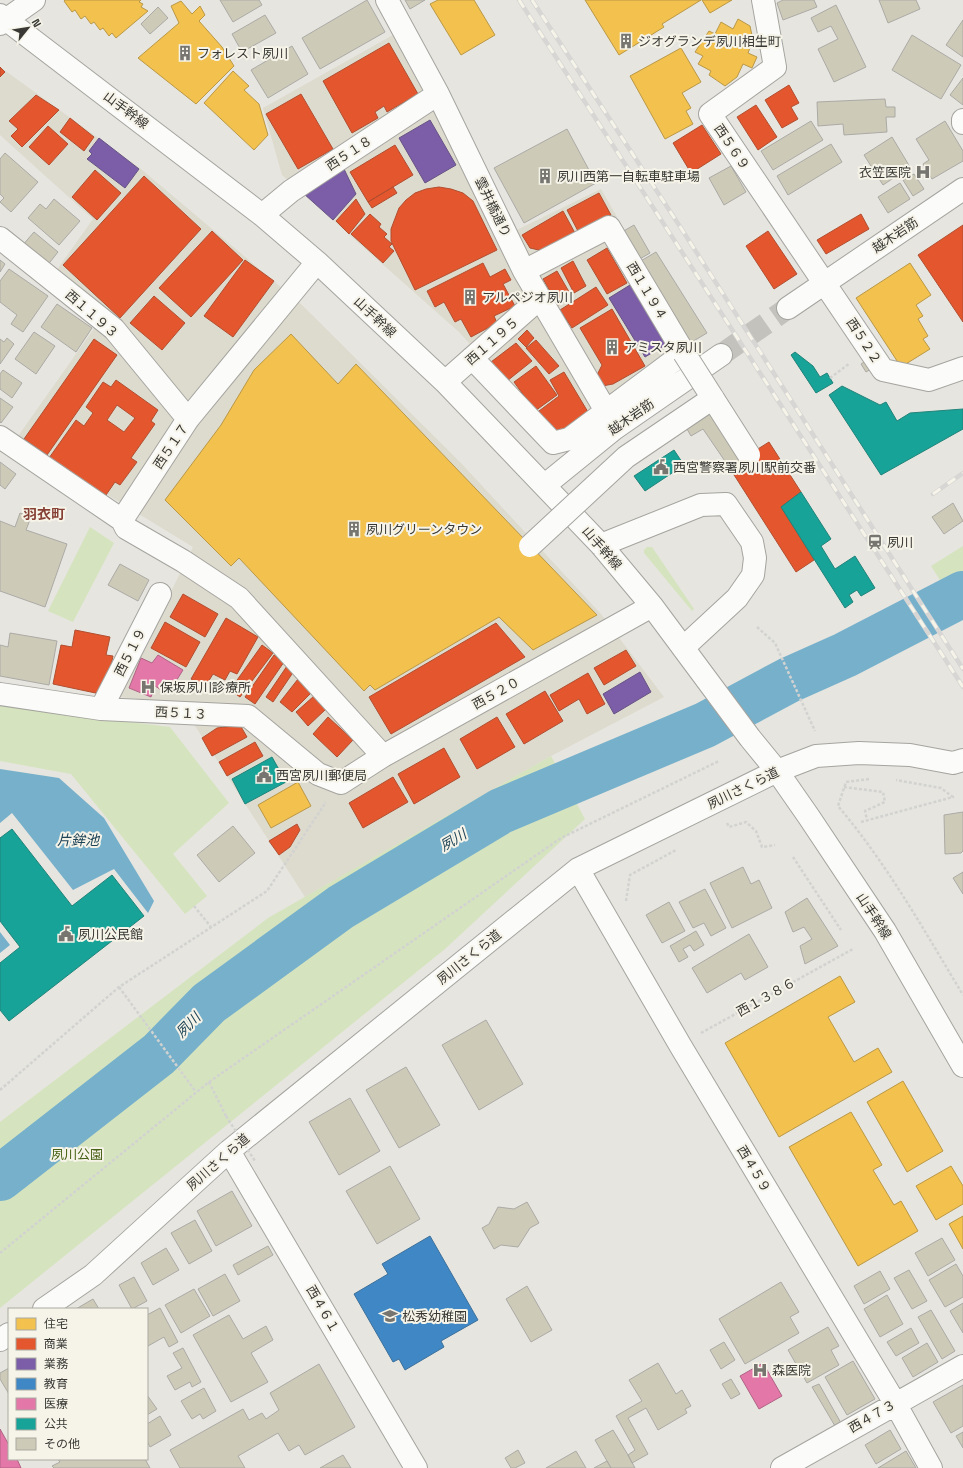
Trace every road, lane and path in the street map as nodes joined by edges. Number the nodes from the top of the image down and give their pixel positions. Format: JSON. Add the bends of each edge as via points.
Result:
{"nodes":[{"id":1,"x":34,"y":0,"type":"edge"},
{"id":2,"x":387,"y":0,"type":"edge"},
{"id":3,"x":763,"y":0,"type":"edge"},
{"id":4,"x":2,"y":19,"type":"edge"},
{"id":5,"x":438,"y":94,"type":"junction"},
{"id":6,"x":963,"y":189,"type":"edge"},
{"id":7,"x":262,"y":215,"type":"junction"},
{"id":8,"x":0,"y":238,"type":"edge"},
{"id":9,"x":317,"y":262,"type":"junction"},
{"id":10,"x":524,"y":271,"type":"junction"},
{"id":11,"x":824,"y":283,"type":"junction"},
{"id":12,"x":539,"y":299,"type":"junction"},
{"id":13,"x":788,"y":308,"type":"tunnel mouth"},
{"id":14,"x":684,"y":353,"type":"junction"},
{"id":15,"x":722,"y":356,"type":"tunnel mouth"},
{"id":16,"x":472,"y":358,"type":"junction"},
{"id":17,"x":848,"y":364,"type":"dead end"},
{"id":18,"x":963,"y":368,"type":"edge"},
{"id":19,"x":830,"y":378,"type":"dead end"},
{"id":20,"x":445,"y":382,"type":"junction"},
{"id":21,"x":713,"y":398,"type":"junction"},
{"id":22,"x":606,"y":411,"type":"junction"},
{"id":23,"x":188,"y":419,"type":"junction"},
{"id":24,"x":0,"y":438,"type":"edge"},
{"id":25,"x":749,"y":455,"type":"dead end"},
{"id":26,"x":545,"y":485,"type":"junction"},
{"id":27,"x":122,"y":520,"type":"junction"},
{"id":28,"x":601,"y":545,"type":"junction"},
{"id":29,"x":530,"y":546,"type":"dead end"},
{"id":30,"x":160,"y":594,"type":"dead end"},
{"id":31,"x":652,"y":606,"type":"junction"},
{"id":32,"x":757,"y":627,"type":"dead end"},
{"id":33,"x":684,"y":648,"type":"junction"},
{"id":34,"x":0,"y":694,"type":"edge"},
{"id":35,"x":101,"y":709,"type":"junction"},
{"id":36,"x":815,"y":731,"type":"dead end"},
{"id":37,"x":383,"y":756,"type":"junction"},
{"id":38,"x":719,"y":761,"type":"dead end"},
{"id":39,"x":960,"y":767,"type":"edge"},
{"id":40,"x":777,"y":771,"type":"junction"},
{"id":41,"x":875,"y":779,"type":"dead end"},
{"id":42,"x":889,"y":779,"type":"dead end"},
{"id":43,"x":844,"y":787,"type":"junction"},
{"id":44,"x":335,"y":790,"type":"junction"},
{"id":45,"x":867,"y":820,"type":"junction"},
{"id":46,"x":726,"y":822,"type":"dead end"},
{"id":47,"x":861,"y":822,"type":"dead end"},
{"id":48,"x":775,"y":845,"type":"dead end"},
{"id":49,"x":678,"y":849,"type":"dead end"},
{"id":50,"x":793,"y":857,"type":"dead end"},
{"id":51,"x":578,"y":869,"type":"junction"},
{"id":52,"x":626,"y":901,"type":"dead end"},
{"id":53,"x":194,"y":906,"type":"dead end"},
{"id":54,"x":211,"y":927,"type":"junction"},
{"id":55,"x":841,"y":930,"type":"dead end"},
{"id":56,"x":853,"y":949,"type":"dead end"},
{"id":57,"x":119,"y":987,"type":"junction"},
{"id":58,"x":963,"y":995,"type":"edge"},
{"id":59,"x":680,"y":1045,"type":"junction"},
{"id":60,"x":963,"y":1066,"type":"edge"},
{"id":61,"x":209,"y":1082,"type":"junction"},
{"id":62,"x":0,"y":1090,"type":"edge"},
{"id":63,"x":196,"y":1092,"type":"junction"},
{"id":64,"x":229,"y":1151,"type":"junction"},
{"id":65,"x":255,"y":1161,"type":"dead end"},
{"id":66,"x":0,"y":1253,"type":"edge"},
{"id":67,"x":45,"y":1308,"type":"edge"},
{"id":68,"x":963,"y":1366,"type":"edge"},
{"id":69,"x":895,"y":1403,"type":"junction"},
{"id":70,"x":797,"y":1464,"type":"edge"},
{"id":71,"x":416,"y":1468,"type":"edge"},
{"id":72,"x":931,"y":1468,"type":"edge"}],
"edges":[{"from":1,"to":4,"type":"street"},
{"from":2,"to":5,"type":"street","name":"雲井橋通り"},
{"from":3,"to":11,"type":"street","name":"西５６９","via":[[776,67],[710,114]]},
{"from":4,"to":7,"type":"street","name":"山手幹線"},
{"from":5,"to":7,"type":"street","name":"西５１８","via":[[291,191]]},
{"from":5,"to":10,"type":"street","name":"雲井橋通り"},
{"from":6,"to":11,"type":"street","name":"越木岩筋"},
{"from":7,"to":9,"type":"street","name":"山手幹線"},
{"from":8,"to":23,"type":"street","name":"西１１９３","via":[[114,329]]},
{"from":9,"to":20,"type":"street","name":"山手幹線"},
{"from":9,"to":23,"type":"street","name":"西５１７"},
{"from":10,"to":12,"type":"street","name":"雲井橋通り"},
{"from":10,"to":14,"type":"street","name":"西１１９４","via":[[608,227]]},
{"from":11,"to":13,"type":"street","name":"越木岩筋"},
{"from":11,"to":18,"type":"street","name":"西５２２","via":[[883,370],[929,380]]},
{"from":12,"to":16,"type":"street","name":"西１１９５"},
{"from":12,"to":22,"type":"street","name":"雲井橋通り"},
{"from":14,"to":21,"type":"street","bridge":true},
{"from":14,"to":22,"type":"street"},
{"from":15,"to":26,"type":"street","name":"越木岩筋","via":[[614,429]]},
{"from":16,"to":20,"type":"street","name":"西１１９５"},
{"from":16,"to":22,"type":"street","via":[[553,443],[569,439]]},
{"from":17,"to":19,"type":"path"},
{"from":20,"to":26,"type":"street","name":"山手幹線"},
{"from":21,"to":25,"type":"street","bridge":true},
{"from":21,"to":29,"type":"street","bridge":true,"via":[[626,457]]},
{"from":23,"to":27,"type":"street","name":"西５１７"},
{"from":24,"to":27,"type":"street"},
{"from":26,"to":28,"type":"street","name":"山手幹線"},
{"from":27,"to":37,"type":"street","via":[[126,528],[239,598]]},
{"from":28,"to":31,"type":"street","name":"山手幹線"},
{"from":28,"to":33,"type":"street","via":[[701,505],[726,504],[752,542],[755,558],[753,575],[736,598]]},
{"from":30,"to":35,"type":"street","name":"西５１９"},
{"from":31,"to":33,"type":"street","name":"山手幹線"},
{"from":31,"to":37,"type":"street","name":"西５２０"},
{"from":32,"to":36,"type":"path","via":[[775,643]]},
{"from":33,"to":40,"type":"street","name":"山手幹線"},
{"from":34,"to":35,"type":"street","name":"西５１３"},
{"from":35,"to":44,"type":"street","name":"西５１３","via":[[248,716]]},
{"from":37,"to":44,"type":"street","name":"西５２０"},
{"from":38,"to":61,"type":"path","via":[[561,838]]},
{"from":39,"to":40,"type":"street","name":"夙川さくら道","via":[[910,755],[859,753],[816,756]]},
{"from":40,"to":51,"type":"street","name":"夙川さくら道"},
{"from":40,"to":60,"type":"street","name":"山手幹線","via":[[885,932]]},
{"from":41,"to":43,"type":"path","via":[[846,782]]},
{"from":42,"to":45,"type":"path","via":[[941,788],[953,797]]},
{"from":43,"to":45,"type":"path","via":[[883,792],[885,802],[866,811]]},
{"from":43,"to":58,"type":"path","via":[[838,806],[862,834]]},
{"from":44,"to":54,"type":"path","via":[[267,891]]},
{"from":45,"to":47,"type":"path"},
{"from":46,"to":48,"type":"path","via":[[729,827],[746,822],[756,831],[762,847]]},
{"from":49,"to":52,"type":"path","via":[[630,875]]},
{"from":50,"to":55,"type":"path"},
{"from":51,"to":59,"type":"street","name":"西４５９"},
{"from":51,"to":64,"type":"street","name":"夙川さくら道"},
{"from":53,"to":54,"type":"path"},
{"from":54,"to":57,"type":"path"},
{"from":56,"to":59,"type":"path","name":"西１３８６"},
{"from":57,"to":62,"type":"path"},
{"from":57,"to":63,"type":"path"},
{"from":59,"to":69,"type":"street","name":"西４５９"},
{"from":61,"to":63,"type":"path"},
{"from":61,"to":65,"type":"path","bridge":true,"via":[[226,1116]]},
{"from":63,"to":66,"type":"path"},
{"from":64,"to":67,"type":"street","name":"夙川さくら道","via":[[93,1275]]},
{"from":64,"to":71,"type":"street","name":"西４６１"},
{"from":68,"to":69,"type":"street","name":"西４７３"},
{"from":69,"to":70,"type":"street","name":"西４７３"},
{"from":69,"to":72,"type":"street","name":"西４５９"}]}
